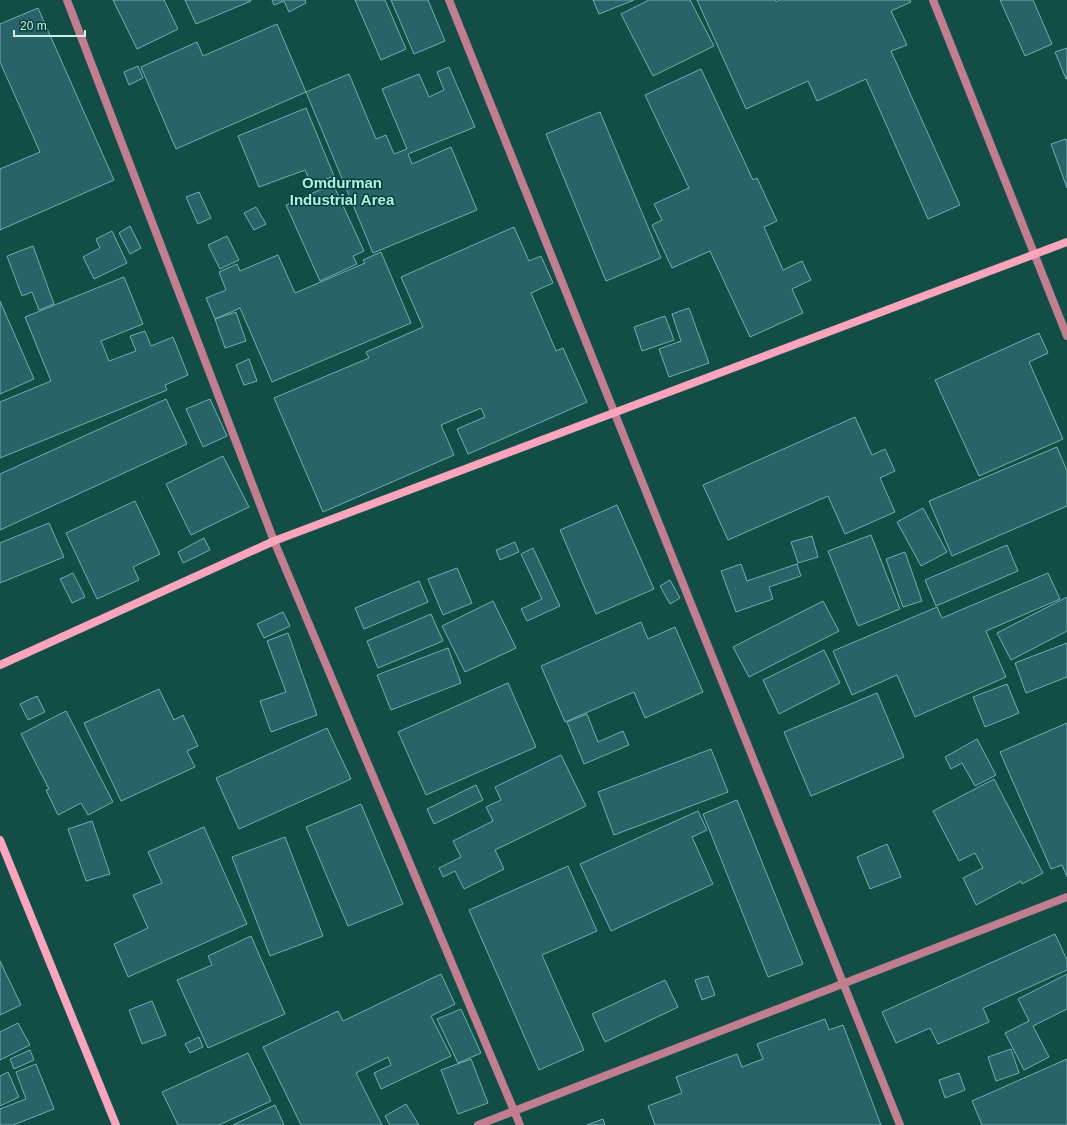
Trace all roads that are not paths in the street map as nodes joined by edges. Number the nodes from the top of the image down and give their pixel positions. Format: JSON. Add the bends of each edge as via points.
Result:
{"nodes":[{"id":1,"x":67,"y":0,"type":"edge"},
{"id":2,"x":449,"y":0,"type":"edge"},
{"id":3,"x":933,"y":0,"type":"edge"},
{"id":4,"x":1067,"y":242,"type":"edge"},
{"id":5,"x":1035,"y":256,"type":"junction"},
{"id":6,"x":1067,"y":336,"type":"edge"},
{"id":7,"x":614,"y":414,"type":"junction"},
{"id":8,"x":274,"y":541,"type":"junction"},
{"id":9,"x":0,"y":665,"type":"edge"},
{"id":10,"x":0,"y":840,"type":"edge"},
{"id":11,"x":1067,"y":897,"type":"edge"},
{"id":12,"x":844,"y":984,"type":"junction"},
{"id":13,"x":515,"y":1110,"type":"junction"},
{"id":14,"x":116,"y":1125,"type":"edge"},
{"id":15,"x":478,"y":1125,"type":"edge"},
{"id":16,"x":520,"y":1125,"type":"edge"},
{"id":17,"x":900,"y":1125,"type":"edge"}],
"edges":[{"from":1,"to":8,"type":"lane"},
{"from":2,"to":7,"type":"lane"},
{"from":3,"to":5,"type":"lane"},
{"from":4,"to":5,"type":"street"},
{"from":5,"to":6,"type":"lane"},
{"from":5,"to":7,"type":"street"},
{"from":7,"to":8,"type":"street"},
{"from":7,"to":12,"type":"lane"},
{"from":8,"to":9,"type":"street"},
{"from":8,"to":13,"type":"lane"},
{"from":10,"to":14,"type":"street"},
{"from":11,"to":12,"type":"lane"},
{"from":12,"to":13,"type":"lane"},
{"from":12,"to":17,"type":"lane"},
{"from":13,"to":15,"type":"lane"},
{"from":13,"to":16,"type":"lane"}]}
